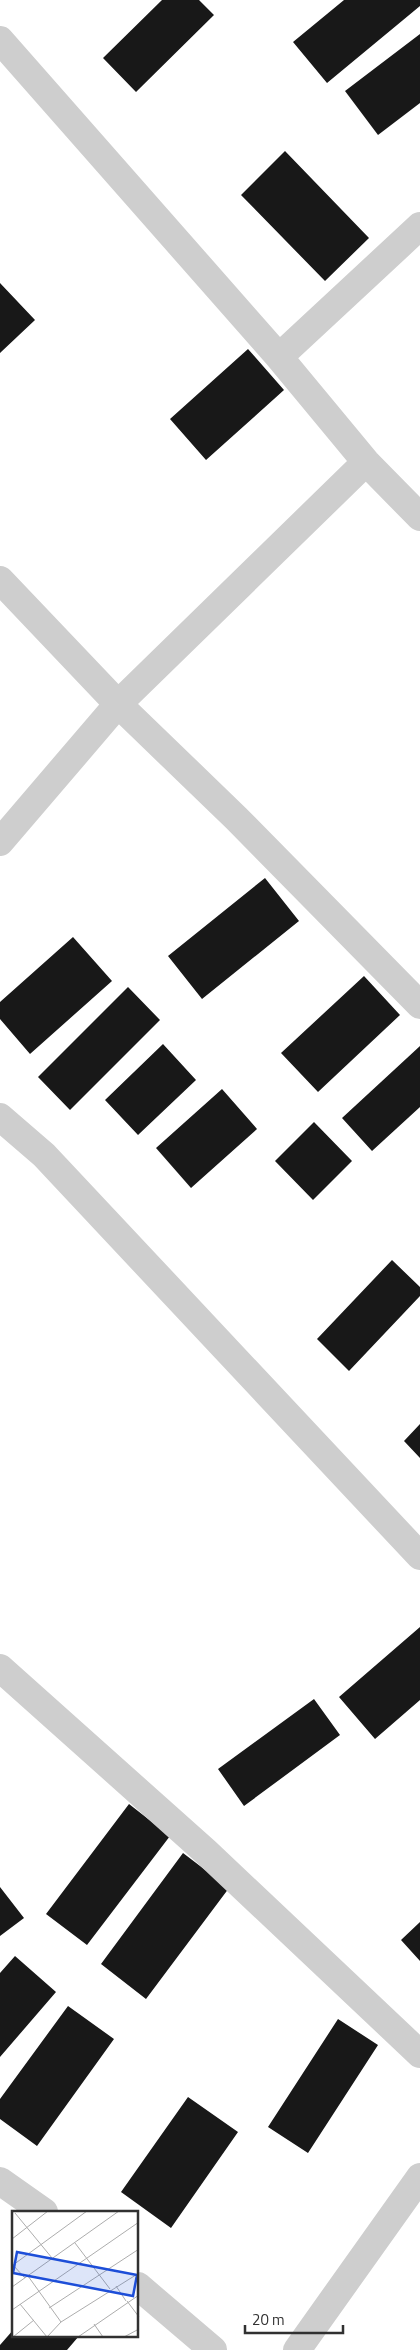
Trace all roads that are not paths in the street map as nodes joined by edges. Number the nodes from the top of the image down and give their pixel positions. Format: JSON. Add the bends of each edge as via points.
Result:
{"nodes":[{"id":1,"x":0,"y":40,"type":"edge"},
{"id":2,"x":420,"y":226,"type":"edge"},
{"id":3,"x":279,"y":357,"type":"junction"},
{"id":4,"x":366,"y":462,"type":"junction"},
{"id":5,"x":420,"y":517,"type":"edge"},
{"id":6,"x":0,"y":580,"type":"edge"},
{"id":7,"x":118,"y":704,"type":"junction"},
{"id":8,"x":0,"y":842,"type":"edge"},
{"id":9,"x":420,"y":1005,"type":"edge"},
{"id":10,"x":0,"y":1116,"type":"edge"},
{"id":11,"x":420,"y":1556,"type":"edge"},
{"id":12,"x":0,"y":1668,"type":"edge"},
{"id":13,"x":420,"y":2054,"type":"edge"},
{"id":14,"x":420,"y":2177,"type":"edge"},
{"id":15,"x":0,"y":2181,"type":"edge"},
{"id":16,"x":43,"y":2211,"type":"edge"},
{"id":17,"x":139,"y":2287,"type":"edge"},
{"id":18,"x":213,"y":2350,"type":"edge"},
{"id":19,"x":297,"y":2350,"type":"edge"}],
"edges":[{"from":1,"to":3,"type":"street"},
{"from":2,"to":3,"type":"street"},
{"from":3,"to":4,"type":"street"},
{"from":4,"to":5,"type":"street"},
{"from":4,"to":7,"type":"street"},
{"from":6,"to":7,"type":"street"},
{"from":7,"to":8,"type":"street"},
{"from":7,"to":9,"type":"street","via":[[236,818]]},
{"from":10,"to":11,"type":"street","via":[[44,1155]]},
{"from":12,"to":13,"type":"street","via":[[206,1852]]},
{"from":14,"to":19,"type":"street"},
{"from":15,"to":16,"type":"street"},
{"from":17,"to":18,"type":"street"}]}
